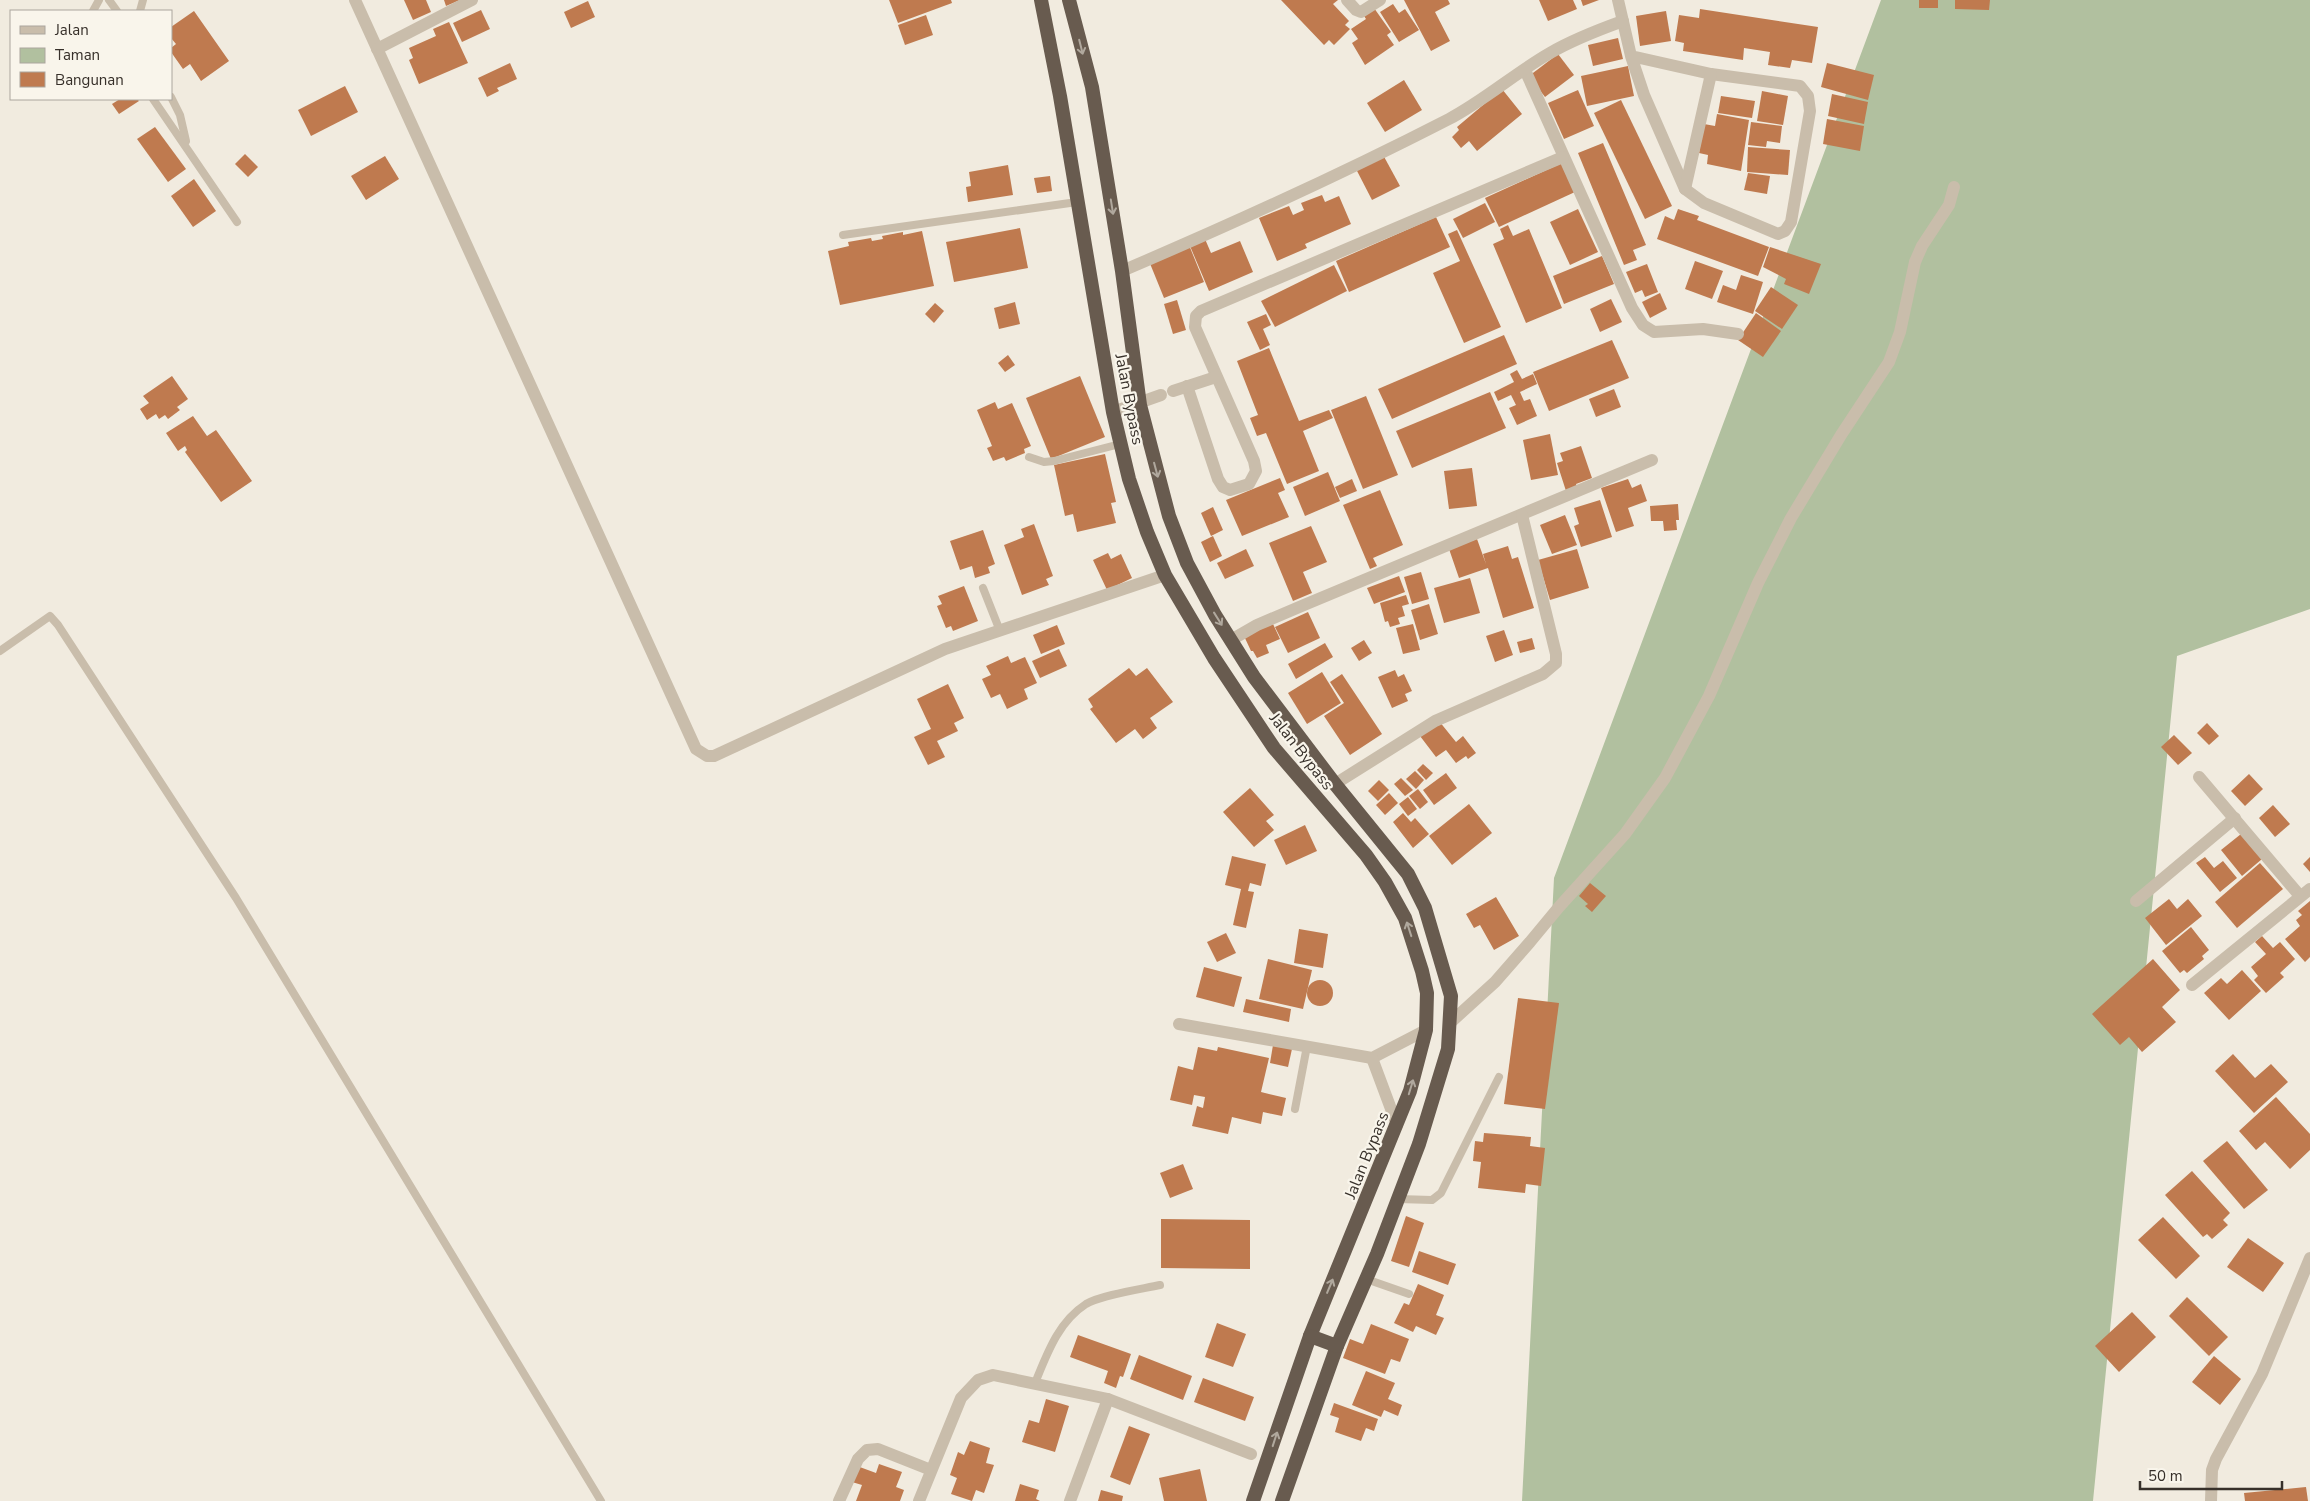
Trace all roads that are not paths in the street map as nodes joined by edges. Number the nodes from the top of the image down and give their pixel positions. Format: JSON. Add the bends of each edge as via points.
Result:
{"nodes":[{"id":1,"x":355,"y":0,"type":"edge"},
{"id":2,"x":472,"y":0,"type":"edge"},
{"id":3,"x":1041,"y":0,"type":"edge"},
{"id":4,"x":1069,"y":0,"type":"edge"},
{"id":5,"x":1347,"y":0,"type":"edge"},
{"id":6,"x":1380,"y":0,"type":"edge"},
{"id":7,"x":1618,"y":0,"type":"edge"},
{"id":8,"x":1623,"y":21,"type":"junction"},
{"id":9,"x":377,"y":49,"type":"junction"},
{"id":10,"x":1631,"y":56,"type":"junction"},
{"id":11,"x":1525,"y":70,"type":"junction"},
{"id":12,"x":1711,"y":74,"type":"junction"},
{"id":13,"x":172,"y":99,"type":"edge"},
{"id":14,"x":154,"y":100,"type":"edge"},
{"id":15,"x":187,"y":146,"type":"junction"},
{"id":16,"x":1564,"y":157,"type":"junction"},
{"id":17,"x":1954,"y":187,"type":"dead end"},
{"id":18,"x":1685,"y":189,"type":"junction"},
{"id":19,"x":1077,"y":202,"type":"junction"},
{"id":20,"x":237,"y":222,"type":"dead end"},
{"id":21,"x":843,"y":235,"type":"dead end"},
{"id":22,"x":1122,"y":272,"type":"junction"},
{"id":23,"x":1738,"y":334,"type":"dead end"},
{"id":24,"x":1216,"y":377,"type":"junction"},
{"id":25,"x":1187,"y":386,"type":"junction"},
{"id":26,"x":1140,"y":405,"type":"junction"},
{"id":27,"x":1113,"y":412,"type":"junction"},
{"id":28,"x":1120,"y":444,"type":"junction"},
{"id":29,"x":1029,"y":457,"type":"dead end"},
{"id":30,"x":1652,"y":460,"type":"dead end"},
{"id":31,"x":1522,"y":515,"type":"junction"},
{"id":32,"x":1165,"y":575,"type":"junction"},
{"id":33,"x":983,"y":588,"type":"dead end"},
{"id":34,"x":1000,"y":631,"type":"junction"},
{"id":35,"x":1231,"y":640,"type":"junction"},
{"id":36,"x":0,"y":651,"type":"edge"},
{"id":37,"x":2198,"y":777,"type":"dead end"},
{"id":38,"x":1335,"y":784,"type":"junction"},
{"id":39,"x":2235,"y":818,"type":"junction"},
{"id":40,"x":2305,"y":893,"type":"edge"},
{"id":41,"x":2136,"y":901,"type":"dead end"},
{"id":42,"x":2192,"y":985,"type":"dead end"},
{"id":43,"x":1451,"y":1022,"type":"junction"},
{"id":44,"x":1179,"y":1024,"type":"dead end"},
{"id":45,"x":1426,"y":1030,"type":"junction"},
{"id":46,"x":1307,"y":1046,"type":"junction"},
{"id":47,"x":1372,"y":1058,"type":"junction"},
{"id":48,"x":1499,"y":1077,"type":"dead end"},
{"id":49,"x":1295,"y":1109,"type":"dead end"},
{"id":50,"x":1397,"y":1126,"type":"junction"},
{"id":51,"x":1398,"y":1200,"type":"junction"},
{"id":52,"x":2310,"y":1258,"type":"edge"},
{"id":53,"x":1366,"y":1279,"type":"junction"},
{"id":54,"x":1160,"y":1285,"type":"dead end"},
{"id":55,"x":1409,"y":1294,"type":"dead end"},
{"id":56,"x":1310,"y":1336,"type":"junction"},
{"id":57,"x":1337,"y":1346,"type":"junction"},
{"id":58,"x":1035,"y":1384,"type":"junction"},
{"id":59,"x":1108,"y":1399,"type":"junction"},
{"id":60,"x":1259,"y":1457,"type":"junction"},
{"id":61,"x":931,"y":1470,"type":"junction"},
{"id":62,"x":601,"y":1501,"type":"edge"},
{"id":63,"x":839,"y":1501,"type":"edge"},
{"id":64,"x":919,"y":1501,"type":"edge"},
{"id":65,"x":1070,"y":1501,"type":"edge"},
{"id":66,"x":1253,"y":1501,"type":"edge"},
{"id":67,"x":1282,"y":1501,"type":"edge"},
{"id":68,"x":2211,"y":1501,"type":"edge"}],
"edges":[{"from":1,"to":9,"type":"street"},
{"from":2,"to":9,"type":"street"},
{"from":3,"to":19,"type":"highway","name":"Jalan Bypass"},
{"from":4,"to":22,"type":"highway","name":"Jalan Bypass","one_way":true,"via":[[1092,87]]},
{"from":5,"to":6,"type":"street","via":[[1361,12]]},
{"from":7,"to":8,"type":"street"},
{"from":8,"to":10,"type":"street"},
{"from":8,"to":11,"type":"street","via":[[1580,36]]},
{"from":9,"to":34,"type":"street","via":[[701,754],[714,756],[893,671]]},
{"from":10,"to":12,"type":"street"},
{"from":10,"to":18,"type":"street","via":[[1644,95]]},
{"from":11,"to":16,"type":"street"},
{"from":11,"to":22,"type":"street","via":[[1450,118],[1238,222]]},
{"from":12,"to":18,"type":"street"},
{"from":12,"to":18,"type":"street","via":[[1800,86],[1808,96],[1810,110],[1791,222],[1785,231],[1778,234],[1704,203]]},
{"from":13,"to":15,"type":"lane","via":[[180,114]]},
{"from":14,"to":15,"type":"lane"},
{"from":15,"to":20,"type":"lane"},
{"from":16,"to":23,"type":"street","via":[[1632,308],[1648,331],[1703,328]]},
{"from":16,"to":24,"type":"street","via":[[1202,311],[1196,316],[1195,327]]},
{"from":17,"to":43,"type":"street","via":[[1949,205],[1915,262],[1890,362],[1791,518],[1754,591],[1710,696],[1665,778],[1625,834],[1495,982]]},
{"from":19,"to":21,"type":"lane"},
{"from":19,"to":27,"type":"highway","name":"Jalan Bypass"},
{"from":22,"to":26,"type":"highway","name":"Jalan Bypass"},
{"from":24,"to":25,"type":"street"},
{"from":24,"to":25,"type":"street","via":[[1256,471],[1249,484],[1230,490],[1223,487],[1218,479]]},
{"from":25,"to":26,"type":"street"},
{"from":26,"to":27,"type":"street"},
{"from":26,"to":35,"type":"highway","name":"Jalan Bypass","one_way":true,"via":[[1169,516],[1186,563]]},
{"from":27,"to":28,"type":"highway","name":"Jalan Bypass"},
{"from":28,"to":29,"type":"lane","via":[[1054,461],[1044,462]]},
{"from":28,"to":32,"type":"highway","name":"Jalan Bypass","via":[[1144,523]]},
{"from":30,"to":31,"type":"street"},
{"from":31,"to":35,"type":"street","via":[[1296,608]]},
{"from":31,"to":38,"type":"street","via":[[1556,663],[1543,674],[1435,721]]},
{"from":32,"to":34,"type":"street"},
{"from":45,"to":32,"type":"highway","name":"Jalan Bypass","one_way":true,"via":[[1427,993],[1422,971],[1405,918],[1386,882],[1274,748],[1214,658]]},
{"from":33,"to":34,"type":"lane"},
{"from":35,"to":38,"type":"highway","name":"Jalan Bypass","via":[[1254,677]]},
{"from":36,"to":62,"type":"lane","via":[[50,616],[58,625],[236,898]]},
{"from":37,"to":39,"type":"street"},
{"from":38,"to":43,"type":"highway","name":"Jalan Bypass","via":[[1408,874],[1425,908],[1451,996]]},
{"from":39,"to":40,"type":"street"},
{"from":39,"to":41,"type":"street"},
{"from":40,"to":42,"type":"street"},
{"from":43,"to":51,"type":"highway","name":"Jalan Bypass","via":[[1438,1087]]},
{"from":44,"to":46,"type":"street"},
{"from":45,"to":47,"type":"street"},
{"from":50,"to":45,"type":"highway","name":"Jalan Bypass","one_way":true},
{"from":46,"to":47,"type":"street"},
{"from":46,"to":49,"type":"lane"},
{"from":47,"to":50,"type":"street"},
{"from":48,"to":51,"type":"lane","via":[[1441,1193],[1432,1200]]},
{"from":56,"to":50,"type":"highway","name":"Jalan Bypass","one_way":true},
{"from":51,"to":53,"type":"highway","name":"Jalan Bypass"},
{"from":52,"to":68,"type":"street","via":[[2262,1374],[2216,1458],[2212,1470]]},
{"from":53,"to":55,"type":"lane"},
{"from":53,"to":57,"type":"highway","name":"Jalan Bypass"},
{"from":54,"to":58,"type":"lane","via":[[1087,1303],[1067,1319],[1058,1333]]},
{"from":56,"to":57,"type":"highway"},
{"from":60,"to":56,"type":"highway","name":"Jalan Bypass","one_way":true},
{"from":57,"to":67,"type":"highway","name":"Jalan Bypass"},
{"from":58,"to":59,"type":"street"},
{"from":58,"to":61,"type":"street","via":[[993,1375],[978,1380],[962,1398]]},
{"from":59,"to":60,"type":"street"},
{"from":59,"to":65,"type":"street"},
{"from":60,"to":66,"type":"highway","name":"Jalan Bypass"},
{"from":61,"to":63,"type":"street","via":[[878,1449],[868,1450],[858,1459]]},
{"from":61,"to":64,"type":"street"}]}
